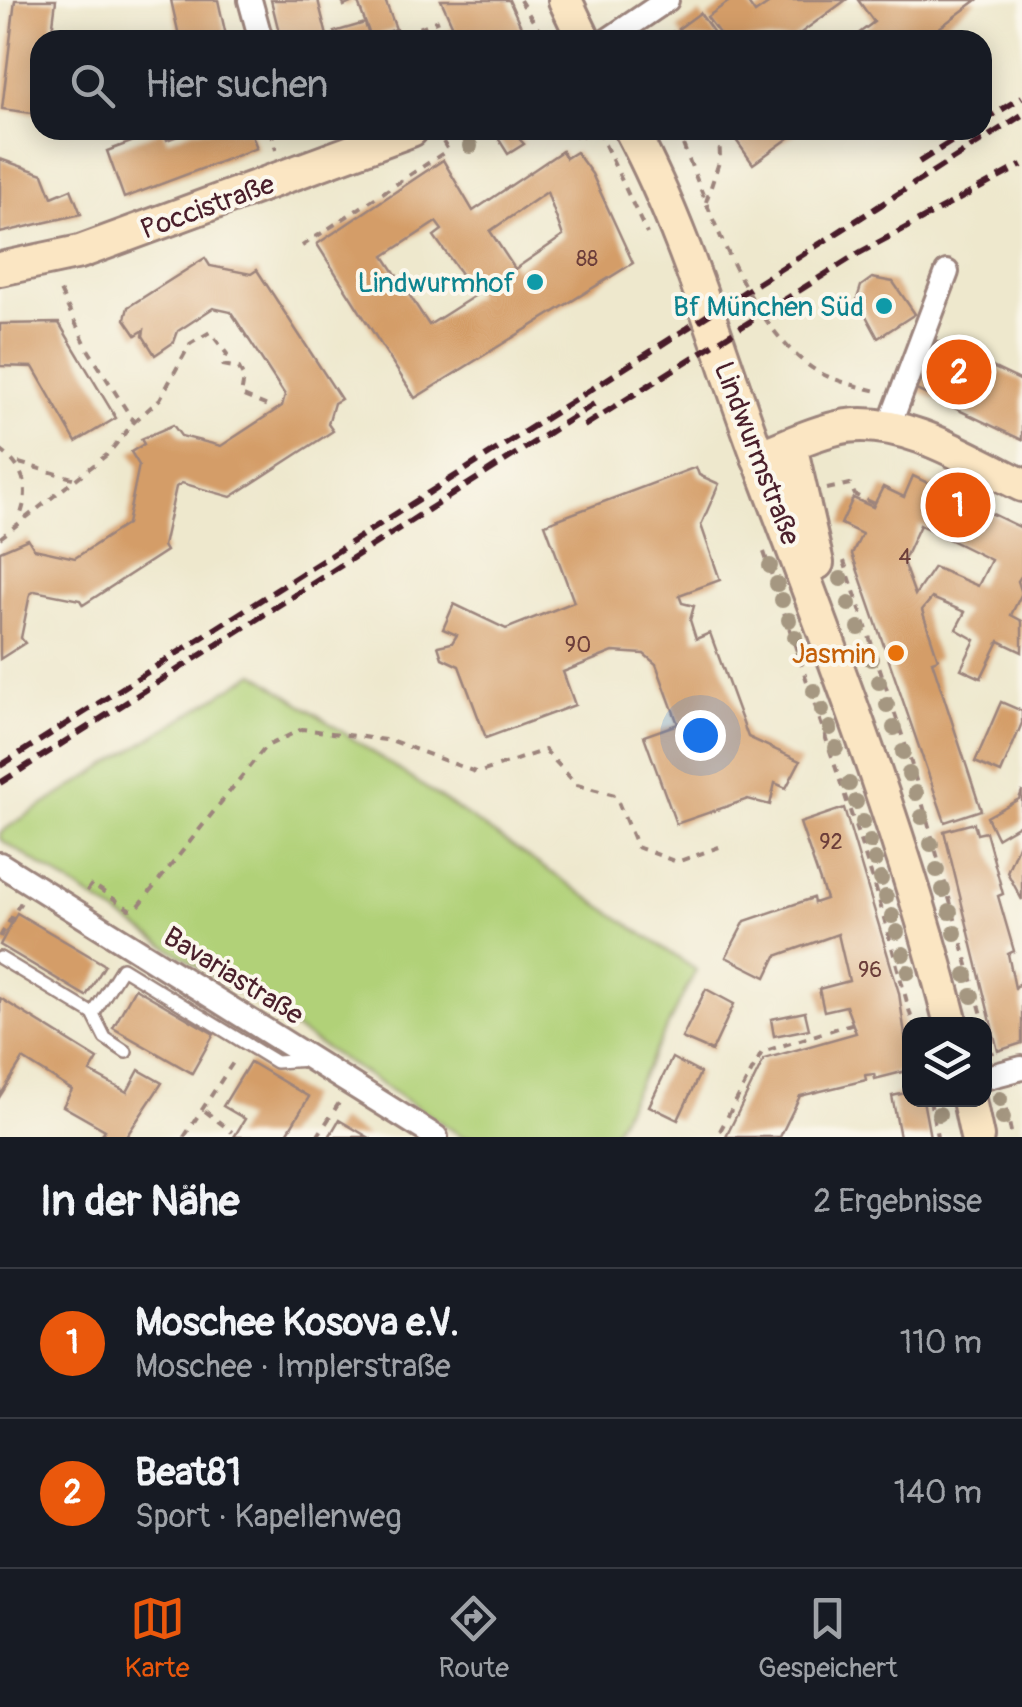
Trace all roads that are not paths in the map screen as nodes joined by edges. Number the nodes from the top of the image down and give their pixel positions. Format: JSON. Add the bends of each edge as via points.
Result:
{"nodes":[{"id":1,"x":250,"y":0,"type":"edge"},
{"id":2,"x":565,"y":0,"type":"edge"},
{"id":3,"x":667,"y":0,"type":"edge"},
{"id":4,"x":258,"y":30,"type":"edge"},
{"id":5,"x":579,"y":30,"type":"edge"},
{"id":6,"x":623,"y":30,"type":"edge"},
{"id":7,"x":384,"y":140,"type":"edge"},
{"id":8,"x":636,"y":140,"type":"edge"},
{"id":9,"x":0,"y":269,"type":"edge"},
{"id":10,"x":948,"y":272,"type":"dead end"},
{"id":11,"x":888,"y":429,"type":"junction"},
{"id":12,"x":782,"y":448,"type":"junction"},
{"id":13,"x":1022,"y":485,"type":"edge"},
{"id":14,"x":0,"y":864,"type":"edge"},
{"id":15,"x":0,"y":958,"type":"edge"},
{"id":16,"x":94,"y":1014,"type":"junction"},
{"id":17,"x":949,"y":1017,"type":"edge"},
{"id":18,"x":126,"y":1052,"type":"dead end"},
{"id":19,"x":314,"y":1060,"type":"junction"},
{"id":20,"x":1022,"y":1068,"type":"edge"},
{"id":21,"x":992,"y":1076,"type":"edge"},
{"id":22,"x":971,"y":1107,"type":"edge"},
{"id":23,"x":436,"y":1137,"type":"edge"},
{"id":24,"x":977,"y":1137,"type":"edge"}],
"edges":[{"from":1,"to":4,"type":"street"},
{"from":2,"to":5,"type":"main road"},
{"from":3,"to":6,"type":"street"},
{"from":7,"to":9,"type":"main road","name":"Poccistraße","via":[[80,252]]},
{"from":8,"to":12,"type":"main road","name":"Lindwurmstraße"},
{"from":10,"to":11,"type":"street"},
{"from":11,"to":12,"type":"main road","via":[[845,427]]},
{"from":11,"to":13,"type":"main road"},
{"from":12,"to":17,"type":"main road","name":"Lindwurmstraße","via":[[840,665]]},
{"from":14,"to":19,"type":"street","name":"Bavariastraße"},
{"from":15,"to":16,"type":"lane"},
{"from":16,"to":18,"type":"lane","via":[[105,1038]]},
{"from":16,"to":19,"type":"lane","via":[[122,968],[276,1062]]},
{"from":19,"to":23,"type":"street","name":"Bavariastraße"},
{"from":20,"to":21,"type":"street"},
{"from":22,"to":24,"type":"main road"}]}
